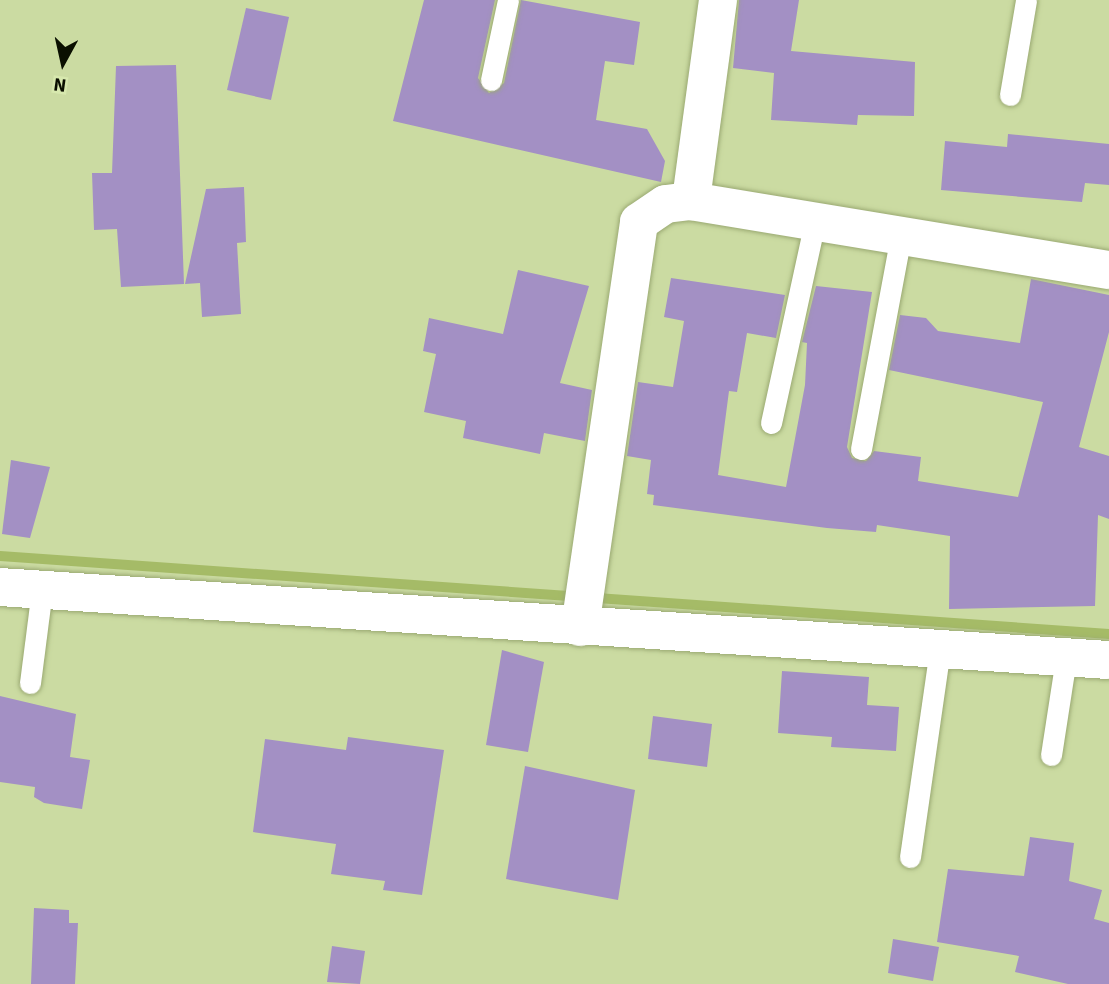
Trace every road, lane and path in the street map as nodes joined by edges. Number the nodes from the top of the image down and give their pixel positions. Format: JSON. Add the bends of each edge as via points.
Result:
{"nodes":[{"id":1,"x":508,"y":0,"type":"edge"},
{"id":2,"x":718,"y":0,"type":"edge"},
{"id":3,"x":1026,"y":0,"type":"edge"},
{"id":4,"x":491,"y":79,"type":"dead end"},
{"id":5,"x":1010,"y":95,"type":"dead end"},
{"id":6,"x":691,"y":201,"type":"junction"},
{"id":7,"x":815,"y":221,"type":"junction"},
{"id":8,"x":901,"y":236,"type":"junction"},
{"id":9,"x":1109,"y":270,"type":"edge"},
{"id":10,"x":771,"y":423,"type":"dead end"},
{"id":11,"x":860,"y":449,"type":"dead end"},
{"id":12,"x":0,"y":587,"type":"edge"},
{"id":13,"x":42,"y":589,"type":"junction"},
{"id":14,"x":580,"y":626,"type":"junction"},
{"id":15,"x":940,"y":649,"type":"junction"},
{"id":16,"x":1066,"y":658,"type":"junction"},
{"id":17,"x":1109,"y":660,"type":"edge"},
{"id":18,"x":30,"y":683,"type":"dead end"},
{"id":19,"x":1051,"y":755,"type":"dead end"},
{"id":20,"x":910,"y":857,"type":"dead end"}],
"edges":[{"from":1,"to":4,"type":"lane"},
{"from":2,"to":6,"type":"street"},
{"from":3,"to":5,"type":"lane"},
{"from":6,"to":7,"type":"street"},
{"from":6,"to":14,"type":"street","via":[[666,204],[639,222]]},
{"from":7,"to":8,"type":"street"},
{"from":7,"to":10,"type":"lane"},
{"from":8,"to":9,"type":"street"},
{"from":8,"to":11,"type":"lane"},
{"from":12,"to":13,"type":"street"},
{"from":13,"to":14,"type":"street"},
{"from":13,"to":18,"type":"lane"},
{"from":14,"to":15,"type":"street"},
{"from":15,"to":16,"type":"street"},
{"from":15,"to":20,"type":"lane"},
{"from":16,"to":17,"type":"street"},
{"from":16,"to":19,"type":"lane"}]}
